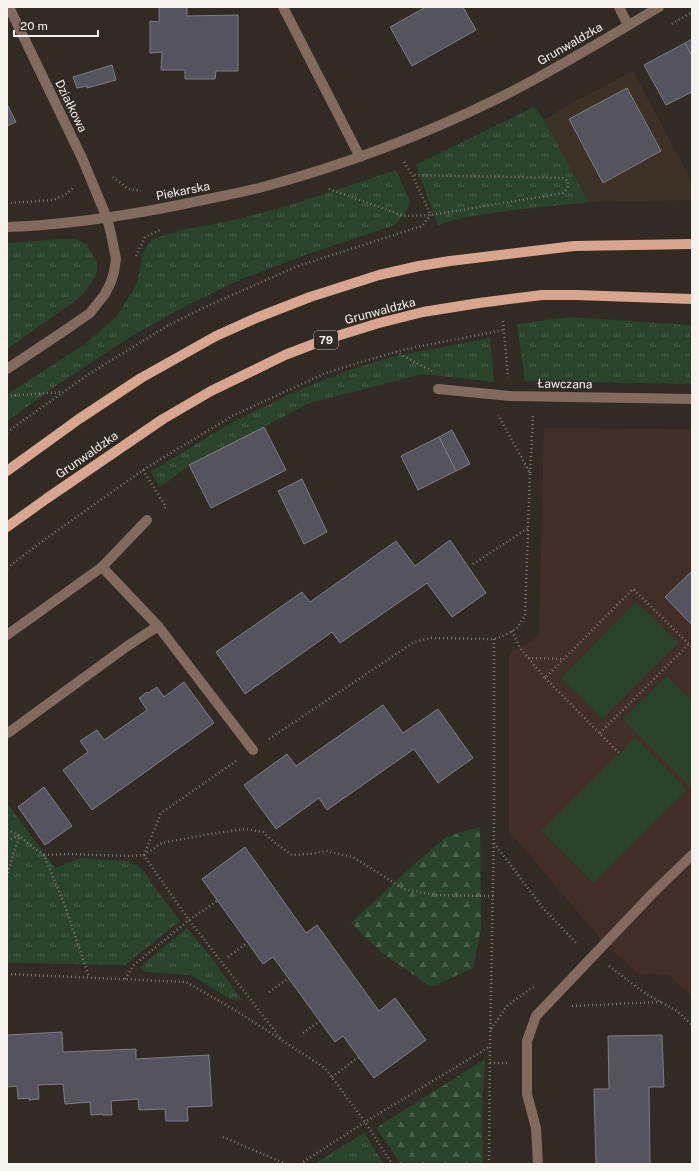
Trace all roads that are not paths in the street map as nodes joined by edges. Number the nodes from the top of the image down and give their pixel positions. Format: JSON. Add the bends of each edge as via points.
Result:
{"nodes":[{"id":1,"x":9,"y":7,"type":"edge"},
{"id":2,"x":283,"y":7,"type":"edge"},
{"id":3,"x":619,"y":7,"type":"edge"},
{"id":4,"x":659,"y":7,"type":"edge"},
{"id":5,"x":628,"y":25,"type":"junction"},
{"id":6,"x":360,"y":157,"type":"junction"},
{"id":7,"x":107,"y":218,"type":"junction"},
{"id":8,"x":7,"y":227,"type":"edge"},
{"id":9,"x":692,"y":244,"type":"edge"},
{"id":10,"x":692,"y":299,"type":"edge"},
{"id":11,"x":7,"y":368,"type":"edge"},
{"id":12,"x":438,"y":389,"type":"road end"},
{"id":13,"x":692,"y":399,"type":"edge"},
{"id":14,"x":7,"y":471,"type":"edge"},
{"id":15,"x":147,"y":520,"type":"road end"},
{"id":16,"x":7,"y":527,"type":"edge"},
{"id":17,"x":102,"y":567,"type":"junction"},
{"id":18,"x":158,"y":626,"type":"junction"},
{"id":19,"x":7,"y":635,"type":"edge"},
{"id":20,"x":7,"y":732,"type":"edge"},
{"id":21,"x":253,"y":750,"type":"road end"},
{"id":22,"x":692,"y":855,"type":"edge"},
{"id":23,"x":538,"y":1164,"type":"edge"}],
"edges":[{"from":1,"to":7,"type":"street","name":"Działkowa","via":[[82,158]]},
{"from":2,"to":6,"type":"street"},
{"from":3,"to":5,"type":"street"},
{"from":4,"to":5,"type":"street","name":"Grunwaldzka"},
{"from":5,"to":6,"type":"street","name":"Grunwaldzka","via":[[500,98]]},
{"from":6,"to":7,"type":"street","name":"Piekarska","via":[[259,188]]},
{"from":7,"to":8,"type":"street","name":"Piekarska"},
{"from":7,"to":11,"type":"street","name":"Działkowa","via":[[116,259],[111,282],[105,294],[90,313]]},
{"from":9,"to":14,"type":"main road","via":[[574,246],[450,261],[379,275],[310,296],[216,336],[141,378]]},
{"from":10,"to":16,"type":"main road","name":"Grunwaldzka","number":"79","via":[[542,295],[423,312],[324,340],[285,355],[211,391],[128,442]]},
{"from":12,"to":13,"type":"street","name":"Ławczana","via":[[510,396]]},
{"from":15,"to":17,"type":"street"},
{"from":17,"to":18,"type":"street"},
{"from":17,"to":19,"type":"street"},
{"from":18,"to":20,"type":"street"},
{"from":18,"to":21,"type":"street"},
{"from":22,"to":23,"type":"street","via":[[536,1016],[527,1041],[527,1094],[536,1128]]}]}
